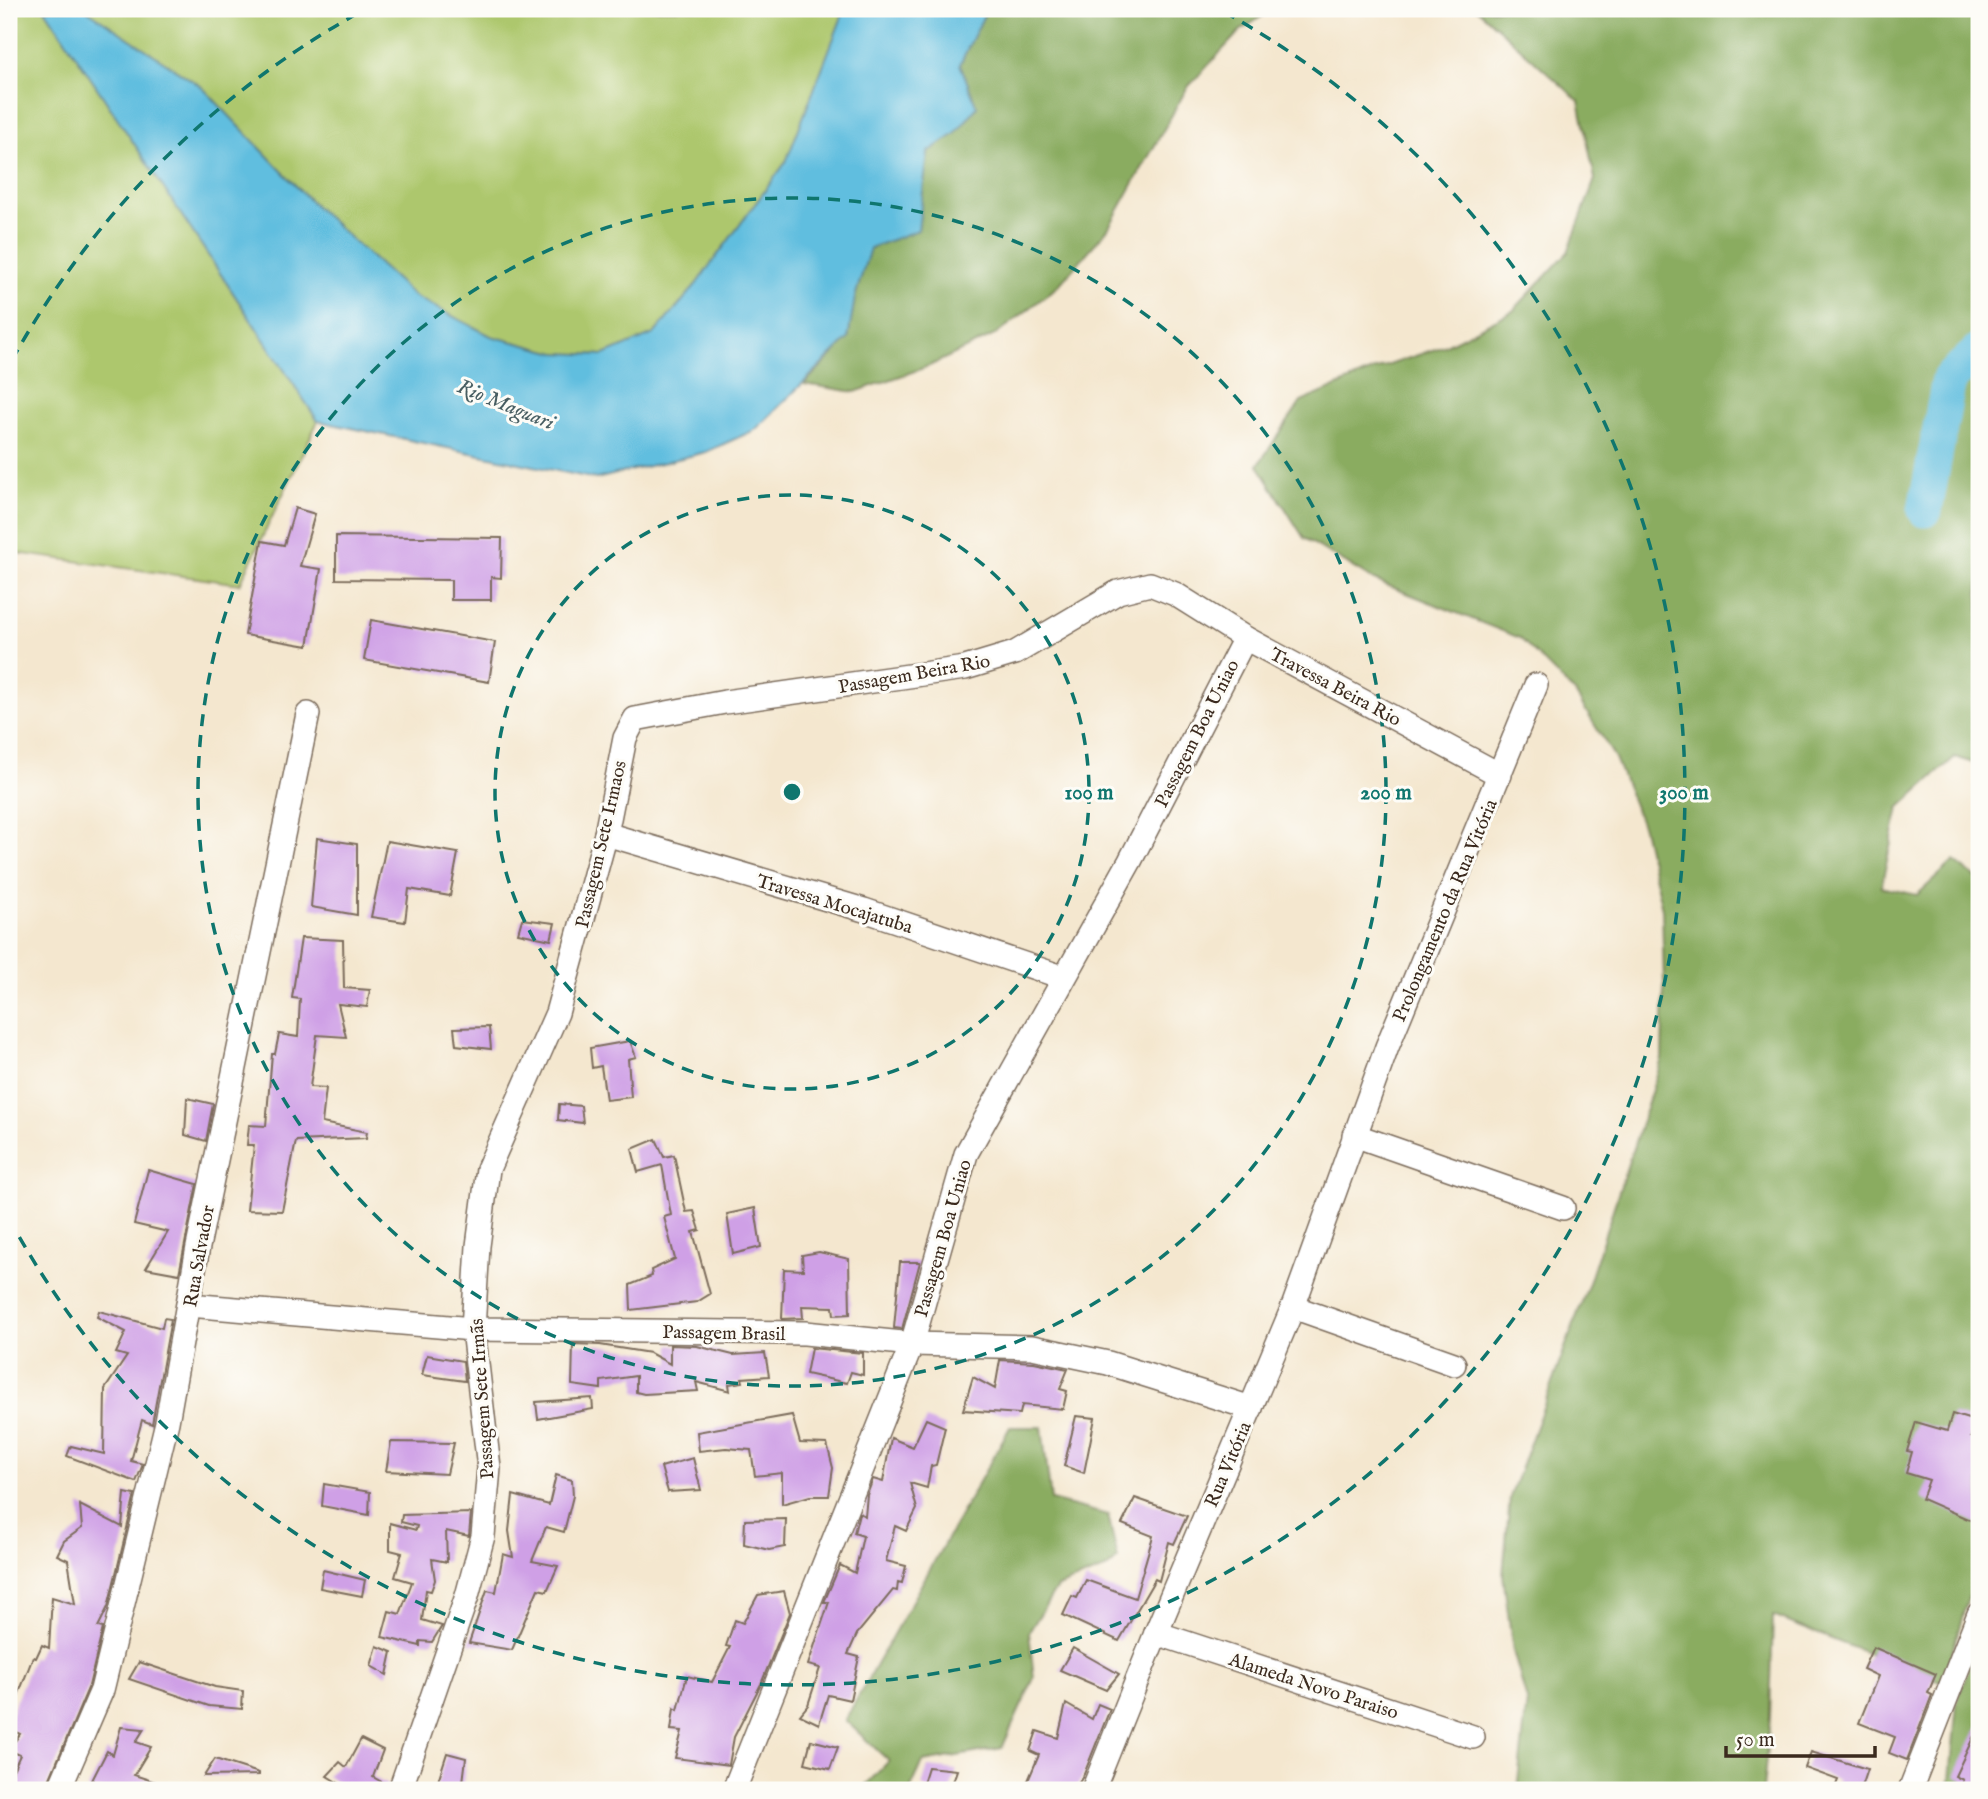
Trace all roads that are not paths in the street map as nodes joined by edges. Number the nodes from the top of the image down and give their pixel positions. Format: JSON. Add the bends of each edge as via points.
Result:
{"nodes":[{"id":1,"x":1175,"y":594,"type":"joint"},
{"id":2,"x":1245,"y":638,"type":"junction"},
{"id":3,"x":1536,"y":685,"type":"dead end"},
{"id":4,"x":308,"y":714,"type":"dead end"},
{"id":5,"x":635,"y":719,"type":"joint"},
{"id":6,"x":1500,"y":775,"type":"junction"},
{"id":7,"x":606,"y":834,"type":"junction"},
{"id":8,"x":569,"y":970,"type":"joint"},
{"id":9,"x":1062,"y":977,"type":"junction"},
{"id":10,"x":1354,"y":1135,"type":"junction"},
{"id":11,"x":1563,"y":1208,"type":"dead end"},
{"id":12,"x":189,"y":1304,"type":"junction"},
{"id":13,"x":1293,"y":1307,"type":"junction"},
{"id":14,"x":473,"y":1329,"type":"junction"},
{"id":15,"x":912,"y":1344,"type":"junction"},
{"id":16,"x":1454,"y":1364,"type":"dead end"},
{"id":17,"x":1251,"y":1408,"type":"junction"},
{"id":18,"x":1979,"y":1614,"type":"edge"},
{"id":19,"x":1156,"y":1633,"type":"junction"},
{"id":20,"x":1473,"y":1737,"type":"dead end"},
{"id":21,"x":59,"y":1790,"type":"edge"},
{"id":22,"x":400,"y":1790,"type":"edge"},
{"id":23,"x":734,"y":1790,"type":"edge"},
{"id":24,"x":1093,"y":1790,"type":"edge"},
{"id":25,"x":1910,"y":1790,"type":"edge"}],
"edges":[{"from":1,"to":2,"type":"street","name":"Travessa Beira Rio"},
{"from":1,"to":5,"type":"street","name":"Passagem Beira Rio","via":[[1150,584],[1133,586],[1016,653],[965,667]]},
{"from":2,"to":6,"type":"street","name":"Travessa Beira Rio"},
{"from":2,"to":9,"type":"street","name":"Passagem Boa Uniao","via":[[1130,860]]},
{"from":3,"to":6,"type":"street","name":"Prolongamento da Rua Vitória"},
{"from":4,"to":12,"type":"street","name":"Rua Salvador"},
{"from":5,"to":7,"type":"street","name":"Passagem Sete Irmaos","via":[[625,738]]},
{"from":6,"to":10,"type":"street","name":"Prolongamento da Rua Vitória"},
{"from":7,"to":8,"type":"street","name":"Passagem Sete Irmaos"},
{"from":7,"to":9,"type":"street","name":"Travessa Mocajatuba","via":[[864,910]]},
{"from":8,"to":14,"type":"street","name":"Passagem Sete Irmãs","via":[[544,1047],[488,1169]]},
{"from":9,"to":15,"type":"street","name":"Passagem Boa Uniao","via":[[966,1154]]},
{"from":10,"to":11,"type":"street"},
{"from":10,"to":13,"type":"street","name":"Rua Vitória"},
{"from":12,"to":14,"type":"street","name":"Passagem Brasil"},
{"from":12,"to":21,"type":"street","name":"Rua Salvador","via":[[163,1436],[102,1690]]},
{"from":13,"to":16,"type":"street"},
{"from":13,"to":17,"type":"street","name":"Rua Vitória"},
{"from":14,"to":15,"type":"street","name":"Passagem Brasil","via":[[805,1333]]},
{"from":14,"to":22,"type":"street","name":"Passagem Sete Irmãs","via":[[489,1468],[483,1536]]},
{"from":15,"to":17,"type":"street","name":"Passagem Brasil","via":[[1032,1347],[1108,1363]]},
{"from":15,"to":23,"type":"street","name":"Passagem Boa Uniao"},
{"from":17,"to":19,"type":"street","name":"Rua Vitória"},
{"from":18,"to":25,"type":"street"},
{"from":19,"to":20,"type":"street","name":"Alameda Novo Paraiso"},
{"from":19,"to":24,"type":"street","name":"Rua Vitória"}]}
